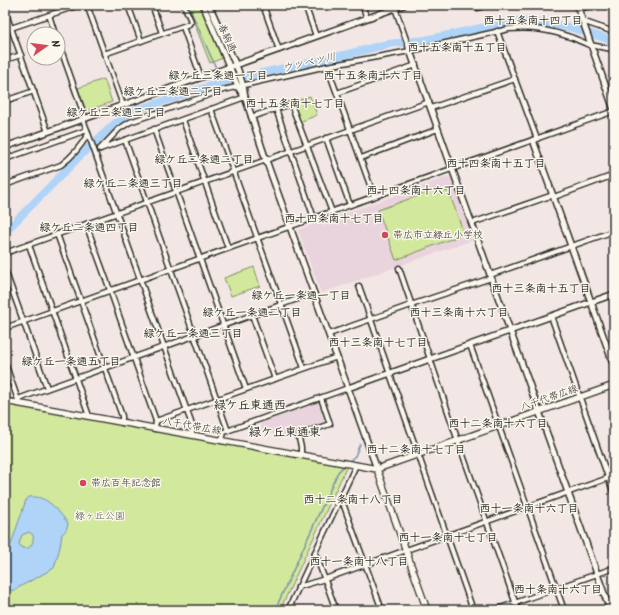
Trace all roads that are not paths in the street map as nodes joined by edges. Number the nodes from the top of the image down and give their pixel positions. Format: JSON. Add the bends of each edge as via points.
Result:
{"nodes":[{"id":1,"x":79,"y":5,"type":"edge"},
{"id":2,"x":87,"y":5,"type":"edge"},
{"id":3,"x":128,"y":5,"type":"edge"},
{"id":4,"x":152,"y":5,"type":"edge"},
{"id":5,"x":184,"y":5,"type":"edge"},
{"id":6,"x":203,"y":5,"type":"edge"},
{"id":7,"x":210,"y":5,"type":"edge"},
{"id":8,"x":263,"y":5,"type":"edge"},
{"id":9,"x":305,"y":5,"type":"edge"},
{"id":10,"x":362,"y":5,"type":"edge"},
{"id":11,"x":404,"y":5,"type":"edge"},
{"id":12,"x":477,"y":5,"type":"edge"},
{"id":13,"x":487,"y":5,"type":"edge"},
{"id":14,"x":591,"y":5,"type":"edge"},
{"id":15,"x":394,"y":7,"type":"edge"},
{"id":16,"x":577,"y":7,"type":"edge"},
{"id":17,"x":5,"y":11,"type":"edge"},
{"id":18,"x":49,"y":16,"type":"junction"},
{"id":19,"x":367,"y":18,"type":"junction"},
{"id":20,"x":583,"y":23,"type":"junction"},
{"id":21,"x":53,"y":26,"type":"edge"},
{"id":22,"x":183,"y":27,"type":"junction"},
{"id":23,"x":11,"y":28,"type":"junction"},
{"id":24,"x":614,"y":28,"type":"edge"},
{"id":25,"x":497,"y":31,"type":"junction"},
{"id":26,"x":609,"y":31,"type":"junction"},
{"id":27,"x":614,"y":32,"type":"edge"},
{"id":28,"x":162,"y":33,"type":"junction"},
{"id":29,"x":316,"y":36,"type":"junction"},
{"id":30,"x":141,"y":41,"type":"junction"},
{"id":31,"x":590,"y":43,"type":"junction"},
{"id":32,"x":410,"y":49,"type":"junction"},
{"id":33,"x":279,"y":50,"type":"junction"},
{"id":34,"x":614,"y":50,"type":"edge"},
{"id":35,"x":104,"y":54,"type":"junction"},
{"id":36,"x":21,"y":55,"type":"junction"},
{"id":37,"x":5,"y":60,"type":"edge"},
{"id":38,"x":66,"y":65,"type":"edge"},
{"id":39,"x":416,"y":65,"type":"junction"},
{"id":40,"x":327,"y":66,"type":"junction"},
{"id":41,"x":234,"y":69,"type":"junction"},
{"id":42,"x":201,"y":77,"type":"junction"},
{"id":43,"x":515,"y":79,"type":"junction"},
{"id":44,"x":240,"y":85,"type":"junction"},
{"id":45,"x":5,"y":90,"type":"edge"},
{"id":46,"x":34,"y":91,"type":"junction"},
{"id":47,"x":337,"y":93,"type":"junction"},
{"id":48,"x":244,"y":97,"type":"junction"},
{"id":49,"x":7,"y":100,"type":"edge"},
{"id":50,"x":123,"y":105,"type":"junction"},
{"id":51,"x":430,"y":105,"type":"junction"},
{"id":52,"x":211,"y":109,"type":"junction"},
{"id":53,"x":276,"y":109,"type":"junction"},
{"id":54,"x":614,"y":111,"type":"edge"},
{"id":55,"x":251,"y":117,"type":"junction"},
{"id":56,"x":84,"y":118,"type":"junction"},
{"id":57,"x":183,"y":120,"type":"junction"},
{"id":58,"x":350,"y":129,"type":"junction"},
{"id":59,"x":438,"y":129,"type":"junction"},
{"id":60,"x":154,"y":130,"type":"junction"},
{"id":61,"x":48,"y":132,"type":"junction"},
{"id":62,"x":88,"y":134,"type":"junction"},
{"id":63,"x":326,"y":138,"type":"junction"},
{"id":64,"x":125,"y":140,"type":"junction"},
{"id":65,"x":535,"y":140,"type":"junction"},
{"id":66,"x":307,"y":144,"type":"junction"},
{"id":67,"x":5,"y":147,"type":"edge"},
{"id":68,"x":100,"y":149,"type":"junction"},
{"id":69,"x":94,"y":151,"type":"junction"},
{"id":70,"x":290,"y":151,"type":"junction"},
{"id":71,"x":360,"y":158,"type":"junction"},
{"id":72,"x":5,"y":159,"type":"edge"},
{"id":73,"x":266,"y":160,"type":"junction"},
{"id":74,"x":452,"y":169,"type":"junction"},
{"id":75,"x":234,"y":172,"type":"junction"},
{"id":76,"x":614,"y":176,"type":"edge"},
{"id":77,"x":204,"y":182,"type":"junction"},
{"id":78,"x":5,"y":185,"type":"edge"},
{"id":79,"x":176,"y":192,"type":"junction"},
{"id":80,"x":374,"y":196,"type":"junction"},
{"id":81,"x":553,"y":196,"type":"junction"},
{"id":82,"x":147,"y":203,"type":"junction"},
{"id":83,"x":350,"y":205,"type":"junction"},
{"id":84,"x":332,"y":212,"type":"junction"},
{"id":85,"x":116,"y":214,"type":"junction"},
{"id":86,"x":314,"y":218,"type":"junction"},
{"id":87,"x":472,"y":223,"type":"junction"},
{"id":88,"x":86,"y":224,"type":"junction"},
{"id":89,"x":290,"y":226,"type":"junction"},
{"id":90,"x":614,"y":231,"type":"edge"},
{"id":91,"x":57,"y":234,"type":"junction"},
{"id":92,"x":258,"y":238,"type":"junction"},
{"id":93,"x":29,"y":245,"type":"junction"},
{"id":94,"x":572,"y":246,"type":"junction"},
{"id":95,"x":228,"y":248,"type":"junction"},
{"id":96,"x":5,"y":253,"type":"edge"},
{"id":97,"x":200,"y":258,"type":"junction"},
{"id":98,"x":399,"y":268,"type":"dead end"},
{"id":99,"x":170,"y":269,"type":"junction"},
{"id":100,"x":5,"y":270,"type":"edge"},
{"id":101,"x":491,"y":276,"type":"junction"},
{"id":102,"x":140,"y":280,"type":"junction"},
{"id":103,"x":359,"y":286,"type":"dead end"},
{"id":104,"x":110,"y":290,"type":"junction"},
{"id":105,"x":314,"y":293,"type":"junction"},
{"id":106,"x":614,"y":294,"type":"edge"},
{"id":107,"x":81,"y":300,"type":"junction"},
{"id":108,"x":591,"y":302,"type":"junction"},
{"id":109,"x":282,"y":305,"type":"junction"},
{"id":110,"x":411,"y":305,"type":"junction"},
{"id":111,"x":52,"y":311,"type":"junction"},
{"id":112,"x":252,"y":315,"type":"junction"},
{"id":113,"x":551,"y":316,"type":"junction"},
{"id":114,"x":371,"y":319,"type":"junction"},
{"id":115,"x":24,"y":321,"type":"junction"},
{"id":116,"x":223,"y":326,"type":"junction"},
{"id":117,"x":5,"y":328,"type":"edge"},
{"id":118,"x":510,"y":331,"type":"junction"},
{"id":119,"x":329,"y":334,"type":"junction"},
{"id":120,"x":194,"y":336,"type":"junction"},
{"id":121,"x":470,"y":345,"type":"junction"},
{"id":122,"x":164,"y":347,"type":"junction"},
{"id":123,"x":134,"y":357,"type":"junction"},
{"id":124,"x":337,"y":357,"type":"junction"},
{"id":125,"x":429,"y":359,"type":"junction"},
{"id":126,"x":5,"y":363,"type":"edge"},
{"id":127,"x":614,"y":366,"type":"edge"},
{"id":128,"x":105,"y":368,"type":"junction"},
{"id":129,"x":304,"y":368,"type":"junction"},
{"id":130,"x":389,"y":374,"type":"junction"},
{"id":131,"x":76,"y":378,"type":"junction"},
{"id":132,"x":274,"y":379,"type":"junction"},
{"id":133,"x":614,"y":385,"type":"edge"},
{"id":134,"x":47,"y":388,"type":"junction"},
{"id":135,"x":348,"y":388,"type":"junction"},
{"id":136,"x":246,"y":389,"type":"junction"},
{"id":137,"x":580,"y":397,"type":"junction"},
{"id":138,"x":321,"y":398,"type":"junction"},
{"id":139,"x":217,"y":399,"type":"junction"},
{"id":140,"x":5,"y":401,"type":"edge"},
{"id":141,"x":18,"y":401,"type":"junction"},
{"id":142,"x":187,"y":410,"type":"junction"},
{"id":143,"x":538,"y":412,"type":"junction"},
{"id":144,"x":88,"y":416,"type":"junction"},
{"id":145,"x":156,"y":421,"type":"junction"},
{"id":146,"x":122,"y":423,"type":"junction"},
{"id":147,"x":498,"y":426,"type":"junction"},
{"id":148,"x":155,"y":429,"type":"junction"},
{"id":149,"x":228,"y":431,"type":"junction"},
{"id":150,"x":192,"y":435,"type":"junction"},
{"id":151,"x":222,"y":441,"type":"junction"},
{"id":152,"x":458,"y":441,"type":"junction"},
{"id":153,"x":301,"y":455,"type":"junction"},
{"id":154,"x":417,"y":455,"type":"junction"},
{"id":155,"x":356,"y":465,"type":"junction"},
{"id":156,"x":376,"y":469,"type":"junction"},
{"id":157,"x":614,"y":476,"type":"edge"},
{"id":158,"x":608,"y":478,"type":"junction"},
{"id":159,"x":567,"y":493,"type":"junction"},
{"id":160,"x":614,"y":494,"type":"edge"},
{"id":161,"x":341,"y":498,"type":"junction"},
{"id":162,"x":527,"y":507,"type":"junction"},
{"id":163,"x":487,"y":522,"type":"junction"},
{"id":164,"x":446,"y":536,"type":"junction"},
{"id":165,"x":407,"y":550,"type":"junction"},
{"id":166,"x":315,"y":554,"type":"junction"},
{"id":167,"x":365,"y":564,"type":"junction"},
{"id":168,"x":614,"y":568,"type":"edge"},
{"id":169,"x":597,"y":574,"type":"junction"},
{"id":170,"x":325,"y":579,"type":"junction"},
{"id":171,"x":298,"y":588,"type":"junction"},
{"id":172,"x":556,"y":588,"type":"junction"},
{"id":173,"x":516,"y":602,"type":"junction"},
{"id":174,"x":289,"y":609,"type":"edge"},
{"id":175,"x":336,"y":610,"type":"edge"},
{"id":176,"x":382,"y":610,"type":"edge"},
{"id":177,"x":428,"y":610,"type":"edge"},
{"id":178,"x":473,"y":610,"type":"edge"},
{"id":179,"x":495,"y":610,"type":"edge"},
{"id":180,"x":518,"y":610,"type":"edge"},
{"id":181,"x":564,"y":610,"type":"edge"},
{"id":182,"x":610,"y":610,"type":"edge"}],
"edges":[{"from":1,"to":18,"type":"street"},
{"from":2,"to":35,"type":"street"},
{"from":3,"to":30,"type":"street"},
{"from":4,"to":28,"type":"street"},
{"from":5,"to":22,"type":"street","via":[[191,21]]},
{"from":6,"to":41,"type":"street","name":"春駒通"},
{"from":7,"to":41,"type":"street","name":"春駒通"},
{"from":8,"to":33,"type":"street"},
{"from":9,"to":29,"type":"street"},
{"from":10,"to":19,"type":"street"},
{"from":11,"to":15,"type":"street"},
{"from":12,"to":13,"type":"street","via":[[478,8]]},
{"from":14,"to":16,"type":"street"},
{"from":15,"to":19,"type":"street"},
{"from":15,"to":32,"type":"street"},
{"from":16,"to":20,"type":"street"},
{"from":17,"to":23,"type":"street"},
{"from":18,"to":21,"type":"street"},
{"from":18,"to":23,"type":"street"},
{"from":19,"to":29,"type":"street"},
{"from":20,"to":26,"type":"street"},
{"from":20,"to":31,"type":"street"},
{"from":22,"to":28,"type":"street"},
{"from":22,"to":42,"type":"street"},
{"from":23,"to":36,"type":"street"},
{"from":24,"to":26,"type":"street"},
{"from":25,"to":31,"type":"street","via":[[522,27],[540,28]]},
{"from":25,"to":32,"type":"street"},
{"from":25,"to":43,"type":"street"},
{"from":26,"to":27,"type":"street"},
{"from":28,"to":30,"type":"street"},
{"from":29,"to":33,"type":"street"},
{"from":30,"to":35,"type":"street"},
{"from":31,"to":34,"type":"street"},
{"from":31,"to":54,"type":"street"},
{"from":32,"to":39,"type":"street"},
{"from":32,"to":40,"type":"street"},
{"from":33,"to":41,"type":"street"},
{"from":35,"to":50,"type":"street"},
{"from":36,"to":37,"type":"street"},
{"from":36,"to":46,"type":"street"},
{"from":38,"to":56,"type":"street"},
{"from":39,"to":47,"type":"street"},
{"from":39,"to":51,"type":"street"},
{"from":40,"to":44,"type":"street"},
{"from":40,"to":47,"type":"street"},
{"from":41,"to":42,"type":"street"},
{"from":41,"to":44,"type":"street","name":"春駒通"},
{"from":42,"to":50,"type":"street"},
{"from":43,"to":51,"type":"street"},
{"from":43,"to":65,"type":"street"},
{"from":44,"to":48,"type":"street","name":"春駒通"},
{"from":44,"to":68,"type":"street","via":[[130,122],[119,129]]},
{"from":45,"to":49,"type":"street"},
{"from":46,"to":49,"type":"street"},
{"from":46,"to":61,"type":"street"},
{"from":47,"to":58,"type":"street"},
{"from":48,"to":52,"type":"street"},
{"from":48,"to":55,"type":"street","name":"春駒通"},
{"from":50,"to":56,"type":"street"},
{"from":51,"to":58,"type":"street"},
{"from":51,"to":59,"type":"street"},
{"from":52,"to":57,"type":"street"},
{"from":52,"to":75,"type":"street"},
{"from":53,"to":55,"type":"street"},
{"from":53,"to":66,"type":"street","via":[[291,104]]},
{"from":53,"to":70,"type":"street"},
{"from":54,"to":65,"type":"street"},
{"from":55,"to":73,"type":"street","name":"春駒通"},
{"from":56,"to":61,"type":"street"},
{"from":56,"to":62,"type":"street"},
{"from":57,"to":60,"type":"street"},
{"from":57,"to":77,"type":"street"},
{"from":58,"to":63,"type":"street"},
{"from":58,"to":71,"type":"street"},
{"from":59,"to":71,"type":"street"},
{"from":59,"to":74,"type":"street"},
{"from":60,"to":64,"type":"street"},
{"from":60,"to":79,"type":"street"},
{"from":61,"to":67,"type":"street"},
{"from":62,"to":69,"type":"street"},
{"from":62,"to":72,"type":"street"},
{"from":62,"to":78,"type":"street","via":[[82,145],[61,165]]},
{"from":63,"to":66,"type":"street"},
{"from":63,"to":83,"type":"street"},
{"from":64,"to":68,"type":"street"},
{"from":64,"to":82,"type":"street"},
{"from":65,"to":74,"type":"street"},
{"from":65,"to":81,"type":"street"},
{"from":66,"to":70,"type":"street"},
{"from":66,"to":84,"type":"street"},
{"from":68,"to":69,"type":"street"},
{"from":69,"to":85,"type":"street"},
{"from":70,"to":73,"type":"street"},
{"from":70,"to":86,"type":"street"},
{"from":71,"to":80,"type":"street"},
{"from":73,"to":75,"type":"street"},
{"from":73,"to":89,"type":"street","name":"春駒通"},
{"from":74,"to":80,"type":"street"},
{"from":74,"to":87,"type":"street"},
{"from":75,"to":77,"type":"street"},
{"from":75,"to":92,"type":"street"},
{"from":76,"to":81,"type":"street"},
{"from":77,"to":79,"type":"street"},
{"from":77,"to":95,"type":"street"},
{"from":79,"to":82,"type":"street"},
{"from":79,"to":97,"type":"street"},
{"from":80,"to":83,"type":"street"},
{"from":81,"to":87,"type":"street"},
{"from":81,"to":94,"type":"street"},
{"from":82,"to":85,"type":"street"},
{"from":82,"to":99,"type":"street"},
{"from":83,"to":84,"type":"street"},
{"from":84,"to":86,"type":"street"},
{"from":85,"to":88,"type":"street"},
{"from":85,"to":102,"type":"street"},
{"from":86,"to":89,"type":"street"},
{"from":87,"to":101,"type":"street"},
{"from":88,"to":91,"type":"street"},
{"from":88,"to":104,"type":"street"},
{"from":89,"to":92,"type":"street"},
{"from":89,"to":105,"type":"street","name":"春駒通"},
{"from":90,"to":94,"type":"street"},
{"from":91,"to":93,"type":"street"},
{"from":91,"to":107,"type":"street"},
{"from":92,"to":95,"type":"street"},
{"from":92,"to":109,"type":"street"},
{"from":93,"to":96,"type":"street"},
{"from":93,"to":111,"type":"street"},
{"from":94,"to":101,"type":"street"},
{"from":94,"to":108,"type":"street"},
{"from":95,"to":97,"type":"street"},
{"from":97,"to":99,"type":"street"},
{"from":97,"to":116,"type":"street"},
{"from":98,"to":110,"type":"street"},
{"from":99,"to":102,"type":"street"},
{"from":99,"to":120,"type":"street"},
{"from":100,"to":115,"type":"street"},
{"from":101,"to":110,"type":"street"},
{"from":101,"to":118,"type":"street"},
{"from":102,"to":104,"type":"street"},
{"from":102,"to":122,"type":"street"},
{"from":103,"to":114,"type":"street"},
{"from":104,"to":107,"type":"street"},
{"from":104,"to":123,"type":"street"},
{"from":105,"to":109,"type":"street"},
{"from":105,"to":119,"type":"street","name":"春駒通"},
{"from":106,"to":108,"type":"street"},
{"from":107,"to":111,"type":"street"},
{"from":107,"to":128,"type":"street"},
{"from":108,"to":113,"type":"street"},
{"from":108,"to":127,"type":"street"},
{"from":109,"to":112,"type":"street"},
{"from":109,"to":129,"type":"street"},
{"from":110,"to":114,"type":"street"},
{"from":110,"to":125,"type":"street"},
{"from":111,"to":115,"type":"street"},
{"from":111,"to":131,"type":"street"},
{"from":112,"to":116,"type":"street"},
{"from":112,"to":132,"type":"street"},
{"from":113,"to":118,"type":"street"},
{"from":113,"to":137,"type":"street"},
{"from":114,"to":119,"type":"street"},
{"from":114,"to":130,"type":"street"},
{"from":115,"to":117,"type":"street"},
{"from":115,"to":134,"type":"street"},
{"from":116,"to":120,"type":"street"},
{"from":116,"to":136,"type":"street"},
{"from":118,"to":121,"type":"street"},
{"from":118,"to":143,"type":"street"},
{"from":119,"to":124,"type":"street","name":"春駒通"},
{"from":120,"to":122,"type":"street"},
{"from":120,"to":139,"type":"street"},
{"from":121,"to":125,"type":"street"},
{"from":121,"to":147,"type":"street"},
{"from":122,"to":123,"type":"street"},
{"from":122,"to":142,"type":"street"},
{"from":123,"to":128,"type":"street"},
{"from":123,"to":145,"type":"street"},
{"from":124,"to":129,"type":"street"},
{"from":124,"to":135,"type":"street","name":"春駒通"},
{"from":125,"to":130,"type":"street"},
{"from":125,"to":152,"type":"street"},
{"from":126,"to":141,"type":"street"},
{"from":128,"to":131,"type":"street"},
{"from":128,"to":146,"type":"street","via":[[122,416]]},
{"from":129,"to":132,"type":"street"},
{"from":130,"to":135,"type":"street"},
{"from":130,"to":154,"type":"street"},
{"from":131,"to":134,"type":"street"},
{"from":131,"to":144,"type":"street"},
{"from":132,"to":136,"type":"street"},
{"from":133,"to":137,"type":"main road","name":"八千代帯広線"},
{"from":134,"to":141,"type":"street"},
{"from":135,"to":138,"type":"street"},
{"from":135,"to":156,"type":"street","name":"春駒通"},
{"from":136,"to":139,"type":"street"},
{"from":137,"to":143,"type":"main road","name":"八千代帯広線"},
{"from":137,"to":158,"type":"street"},
{"from":138,"to":149,"type":"street"},
{"from":138,"to":153,"type":"street","via":[[330,424],[298,436],[302,447]]},
{"from":139,"to":142,"type":"street"},
{"from":139,"to":149,"type":"street"},
{"from":140,"to":141,"type":"main road","name":"八千代帯広線"},
{"from":141,"to":144,"type":"main road","name":"八千代帯広線"},
{"from":142,"to":145,"type":"street"},
{"from":142,"to":150,"type":"street"},
{"from":143,"to":147,"type":"main road","name":"八千代帯広線"},
{"from":143,"to":159,"type":"street"},
{"from":144,"to":146,"type":"main road","name":"八千代帯広線"},
{"from":145,"to":148,"type":"street"},
{"from":146,"to":148,"type":"main road","name":"八千代帯広線"},
{"from":147,"to":152,"type":"main road","name":"八千代帯広線"},
{"from":147,"to":162,"type":"street"},
{"from":148,"to":150,"type":"main road","name":"八千代帯広線"},
{"from":149,"to":151,"type":"street","via":[[224,432]]},
{"from":150,"to":151,"type":"main road","name":"八千代帯広線"},
{"from":151,"to":153,"type":"main road","name":"八千代帯広線"},
{"from":152,"to":154,"type":"main road","name":"八千代帯広線"},
{"from":152,"to":163,"type":"street"},
{"from":153,"to":155,"type":"main road","name":"八千代帯広線"},
{"from":154,"to":156,"type":"main road","name":"八千代帯広線"},
{"from":154,"to":164,"type":"street"},
{"from":155,"to":156,"type":"main road","name":"八千代帯広線"},
{"from":155,"to":161,"type":"street"},
{"from":156,"to":165,"type":"main road"},
{"from":157,"to":158,"type":"street"},
{"from":158,"to":159,"type":"street"},
{"from":158,"to":160,"type":"street"},
{"from":159,"to":162,"type":"street"},
{"from":159,"to":169,"type":"street"},
{"from":161,"to":166,"type":"street"},
{"from":161,"to":167,"type":"street"},
{"from":162,"to":163,"type":"street"},
{"from":162,"to":172,"type":"street"},
{"from":163,"to":164,"type":"street"},
{"from":163,"to":173,"type":"street"},
{"from":164,"to":165,"type":"street"},
{"from":164,"to":178,"type":"street"},
{"from":165,"to":167,"type":"street"},
{"from":165,"to":177,"type":"main road"},
{"from":166,"to":170,"type":"street"},
{"from":166,"to":171,"type":"street"},
{"from":167,"to":170,"type":"street"},
{"from":167,"to":176,"type":"street"},
{"from":168,"to":169,"type":"street"},
{"from":169,"to":172,"type":"street"},
{"from":169,"to":182,"type":"street"},
{"from":170,"to":171,"type":"street"},
{"from":170,"to":175,"type":"street"},
{"from":171,"to":174,"type":"street"},
{"from":172,"to":173,"type":"street"},
{"from":172,"to":181,"type":"street"},
{"from":173,"to":179,"type":"street"},
{"from":173,"to":180,"type":"street"}]}
